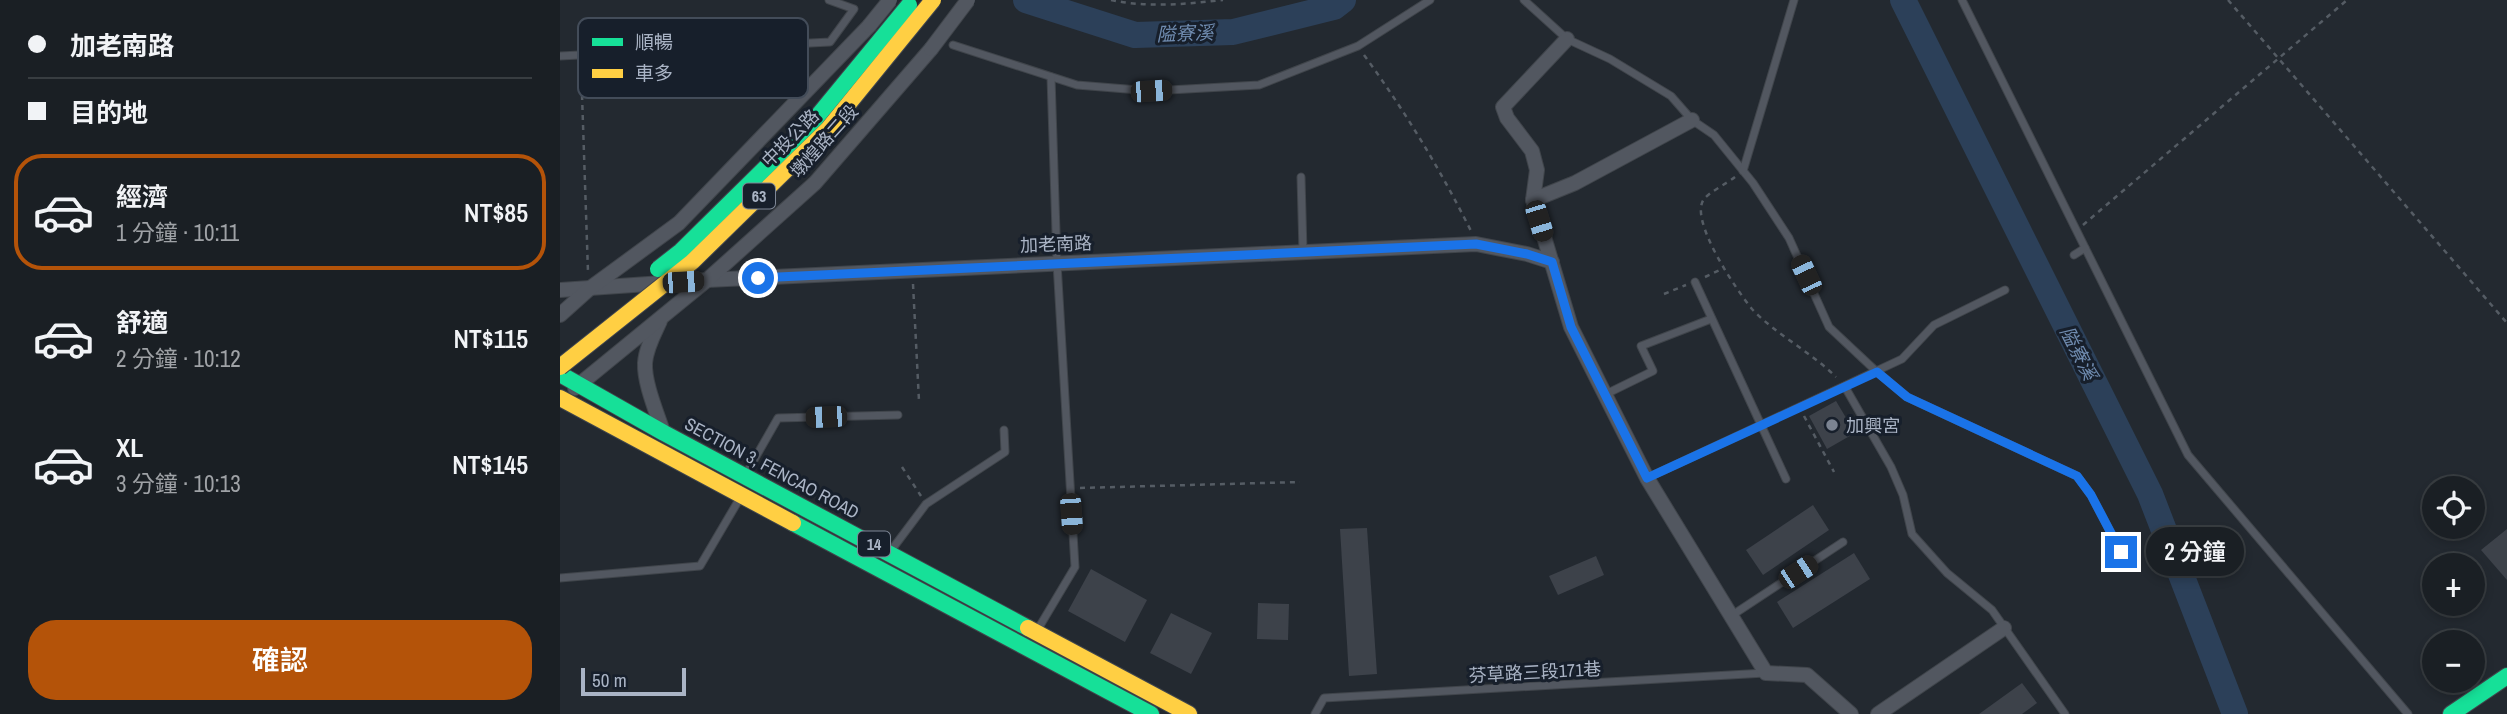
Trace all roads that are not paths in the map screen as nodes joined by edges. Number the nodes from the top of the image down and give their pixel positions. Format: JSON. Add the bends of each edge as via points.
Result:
{"nodes":[{"id":1,"x":830,"y":0,"type":"edge"},
{"id":2,"x":890,"y":0,"type":"edge"},
{"id":3,"x":913,"y":0,"type":"edge"},
{"id":4,"x":933,"y":0,"type":"edge"},
{"id":5,"x":968,"y":0,"type":"edge"},
{"id":6,"x":1430,"y":0,"type":"edge"},
{"id":7,"x":1524,"y":0,"type":"edge"},
{"id":8,"x":1794,"y":0,"type":"edge"},
{"id":9,"x":1962,"y":0,"type":"edge"},
{"id":10,"x":1567,"y":39,"type":"junction"},
{"id":11,"x":808,"y":43,"type":"edge"},
{"id":12,"x":953,"y":44,"type":"dead end"},
{"id":13,"x":578,"y":55,"type":"edge"},
{"id":14,"x":560,"y":56,"type":"edge"},
{"id":15,"x":1051,"y":77,"type":"junction"},
{"id":16,"x":808,"y":89,"type":"edge"},
{"id":17,"x":799,"y":98,"type":"edge"},
{"id":18,"x":1692,"y":120,"type":"junction"},
{"id":19,"x":1743,"y":171,"type":"junction"},
{"id":20,"x":1301,"y":177,"type":"dead end"},
{"id":21,"x":1533,"y":200,"type":"junction"},
{"id":22,"x":2085,"y":248,"type":"junction"},
{"id":23,"x":1303,"y":252,"type":"junction"},
{"id":24,"x":2074,"y":255,"type":"dead end"},
{"id":25,"x":1552,"y":262,"type":"junction"},
{"id":26,"x":1057,"y":263,"type":"junction"},
{"id":27,"x":706,"y":280,"type":"junction"},
{"id":28,"x":1695,"y":282,"type":"dead end"},
{"id":29,"x":589,"y":289,"type":"junction"},
{"id":30,"x":560,"y":290,"type":"edge"},
{"id":31,"x":2005,"y":290,"type":"dead end"},
{"id":32,"x":560,"y":315,"type":"edge"},
{"id":33,"x":662,"y":317,"type":"junction"},
{"id":34,"x":1711,"y":319,"type":"junction"},
{"id":35,"x":560,"y":349,"type":"edge"},
{"id":36,"x":560,"y":367,"type":"edge"},
{"id":37,"x":1877,"y":372,"type":"junction"},
{"id":38,"x":560,"y":374,"type":"edge"},
{"id":39,"x":579,"y":384,"type":"junction"},
{"id":40,"x":1845,"y":387,"type":"junction"},
{"id":41,"x":1604,"y":395,"type":"junction"},
{"id":42,"x":560,"y":398,"type":"edge"},
{"id":43,"x":898,"y":415,"type":"dead end"},
{"id":44,"x":1761,"y":424,"type":"junction"},
{"id":45,"x":1004,"y":429,"type":"dead end"},
{"id":46,"x":664,"y":433,"type":"junction"},
{"id":47,"x":745,"y":475,"type":"junction"},
{"id":48,"x":1647,"y":478,"type":"junction"},
{"id":49,"x":1786,"y":479,"type":"dead end"},
{"id":50,"x":741,"y":495,"type":"junction"},
{"id":51,"x":1843,"y":542,"type":"dead end"},
{"id":52,"x":2121,"y":552,"type":"dead end"},
{"id":53,"x":890,"y":553,"type":"junction"},
{"id":54,"x":560,"y":578,"type":"edge"},
{"id":55,"x":1731,"y":616,"type":"junction"},
{"id":56,"x":2004,"y":628,"type":"junction"},
{"id":57,"x":1037,"y":632,"type":"junction"},
{"id":58,"x":1766,"y":673,"type":"junction"},
{"id":59,"x":2507,"y":676,"type":"edge"},
{"id":60,"x":1151,"y":714,"type":"edge"},
{"id":61,"x":1189,"y":714,"type":"edge"},
{"id":62,"x":1315,"y":714,"type":"edge"},
{"id":63,"x":1851,"y":714,"type":"edge"},
{"id":64,"x":1878,"y":714,"type":"edge"},
{"id":65,"x":2065,"y":714,"type":"edge"},
{"id":66,"x":2408,"y":714,"type":"edge"},
{"id":67,"x":2451,"y":714,"type":"edge"}],
"edges":[{"from":1,"to":11,"type":"lane","via":[[854,9],[830,42]]},
{"from":2,"to":16,"type":"street","bridge":true},
{"from":3,"to":35,"type":"main road","name":"中投公路","number":"63","bridge":true,"via":[[816,118],[691,242]]},
{"from":4,"to":36,"type":"main road","name":"中投公路","number":"63","bridge":true,"via":[[828,129],[692,262]]},
{"from":5,"to":27,"type":"street","name":"墩煌路二段","bridge":true,"via":[[815,183]]},
{"from":6,"to":15,"type":"lane","via":[[1358,46],[1259,85],[1151,91],[1077,85]]},
{"from":7,"to":10,"type":"lane"},
{"from":8,"to":19,"type":"lane"},
{"from":9,"to":22,"type":"lane"},
{"from":10,"to":18,"type":"lane","via":[[1671,96]]},
{"from":10,"to":21,"type":"street","via":[[1503,107],[1532,150],[1537,170]]},
{"from":12,"to":15,"type":"lane"},
{"from":13,"to":14,"type":"lane"},
{"from":15,"to":26,"type":"lane"},
{"from":17,"to":29,"type":"street","bridge":true,"via":[[678,223]]},
{"from":18,"to":19,"type":"lane","via":[[1714,135]]},
{"from":18,"to":21,"type":"street","via":[[1575,183]]},
{"from":19,"to":37,"type":"lane","via":[[1789,238],[1829,327]]},
{"from":20,"to":23,"type":"lane"},
{"from":21,"to":25,"type":"street"},
{"from":22,"to":24,"type":"lane"},
{"from":22,"to":66,"type":"lane","via":[[2188,455]]},
{"from":23,"to":25,"type":"street","name":"加老南路","via":[[1476,244]]},
{"from":23,"to":26,"type":"street","name":"加老南路"},
{"from":25,"to":41,"type":"street","via":[[1571,327]]},
{"from":26,"to":27,"type":"street","name":"加老南路"},
{"from":26,"to":57,"type":"lane","via":[[1075,567]]},
{"from":27,"to":29,"type":"street","name":"加老南路"},
{"from":27,"to":33,"type":"street","name":"墩煌路二段"},
{"from":28,"to":34,"type":"lane"},
{"from":29,"to":30,"type":"street","name":"加老南路"},
{"from":29,"to":32,"type":"street"},
{"from":31,"to":37,"type":"lane","via":[[1934,325],[1902,359]]},
{"from":33,"to":39,"type":"street","name":"墩煌路二段"},
{"from":33,"to":46,"type":"street","via":[[645,364]]},
{"from":34,"to":41,"type":"lane","via":[[1640,346],[1653,372]]},
{"from":34,"to":44,"type":"lane"},
{"from":37,"to":40,"type":"lane"},
{"from":37,"to":52,"type":"lane","via":[[1907,397],[2077,476]]},
{"from":38,"to":39,"type":"main road","name":"SECTION 3, FENCAO ROAD","number":"14"},
{"from":39,"to":42,"type":"street","name":"墩煌路二段"},
{"from":39,"to":46,"type":"main road","name":"SECTION 3, FENCAO ROAD","number":"14"},
{"from":40,"to":44,"type":"lane"},
{"from":40,"to":56,"type":"lane","via":[[1891,467],[1912,534],[1947,573],[1992,610]]},
{"from":41,"to":48,"type":"street"},
{"from":42,"to":50,"type":"main road","number":"14"},
{"from":43,"to":47,"type":"lane","via":[[778,418]]},
{"from":44,"to":48,"type":"lane"},
{"from":44,"to":49,"type":"lane"},
{"from":45,"to":53,"type":"lane","via":[[1005,452],[926,504]]},
{"from":46,"to":47,"type":"main road","name":"SECTION 3, FENCAO ROAD","number":"14"},
{"from":47,"to":53,"type":"main road","name":"SECTION 3, FENCAO ROAD","number":"14"},
{"from":48,"to":55,"type":"street"},
{"from":50,"to":54,"type":"lane","via":[[700,566]]},
{"from":50,"to":60,"type":"main road","number":"14"},
{"from":51,"to":55,"type":"lane"},
{"from":53,"to":57,"type":"main road","name":"SECTION 3, FENCAO ROAD","number":"14"},
{"from":55,"to":58,"type":"street"},
{"from":56,"to":64,"type":"street"},
{"from":56,"to":65,"type":"lane"},
{"from":57,"to":61,"type":"main road","name":"SECTION 3, FENCAO ROAD","number":"14"},
{"from":58,"to":62,"type":"lane","name":"芬草路三段171巷","via":[[1324,698]]},
{"from":58,"to":63,"type":"street","via":[[1807,675]]},
{"from":59,"to":67,"type":"main road"}]}
